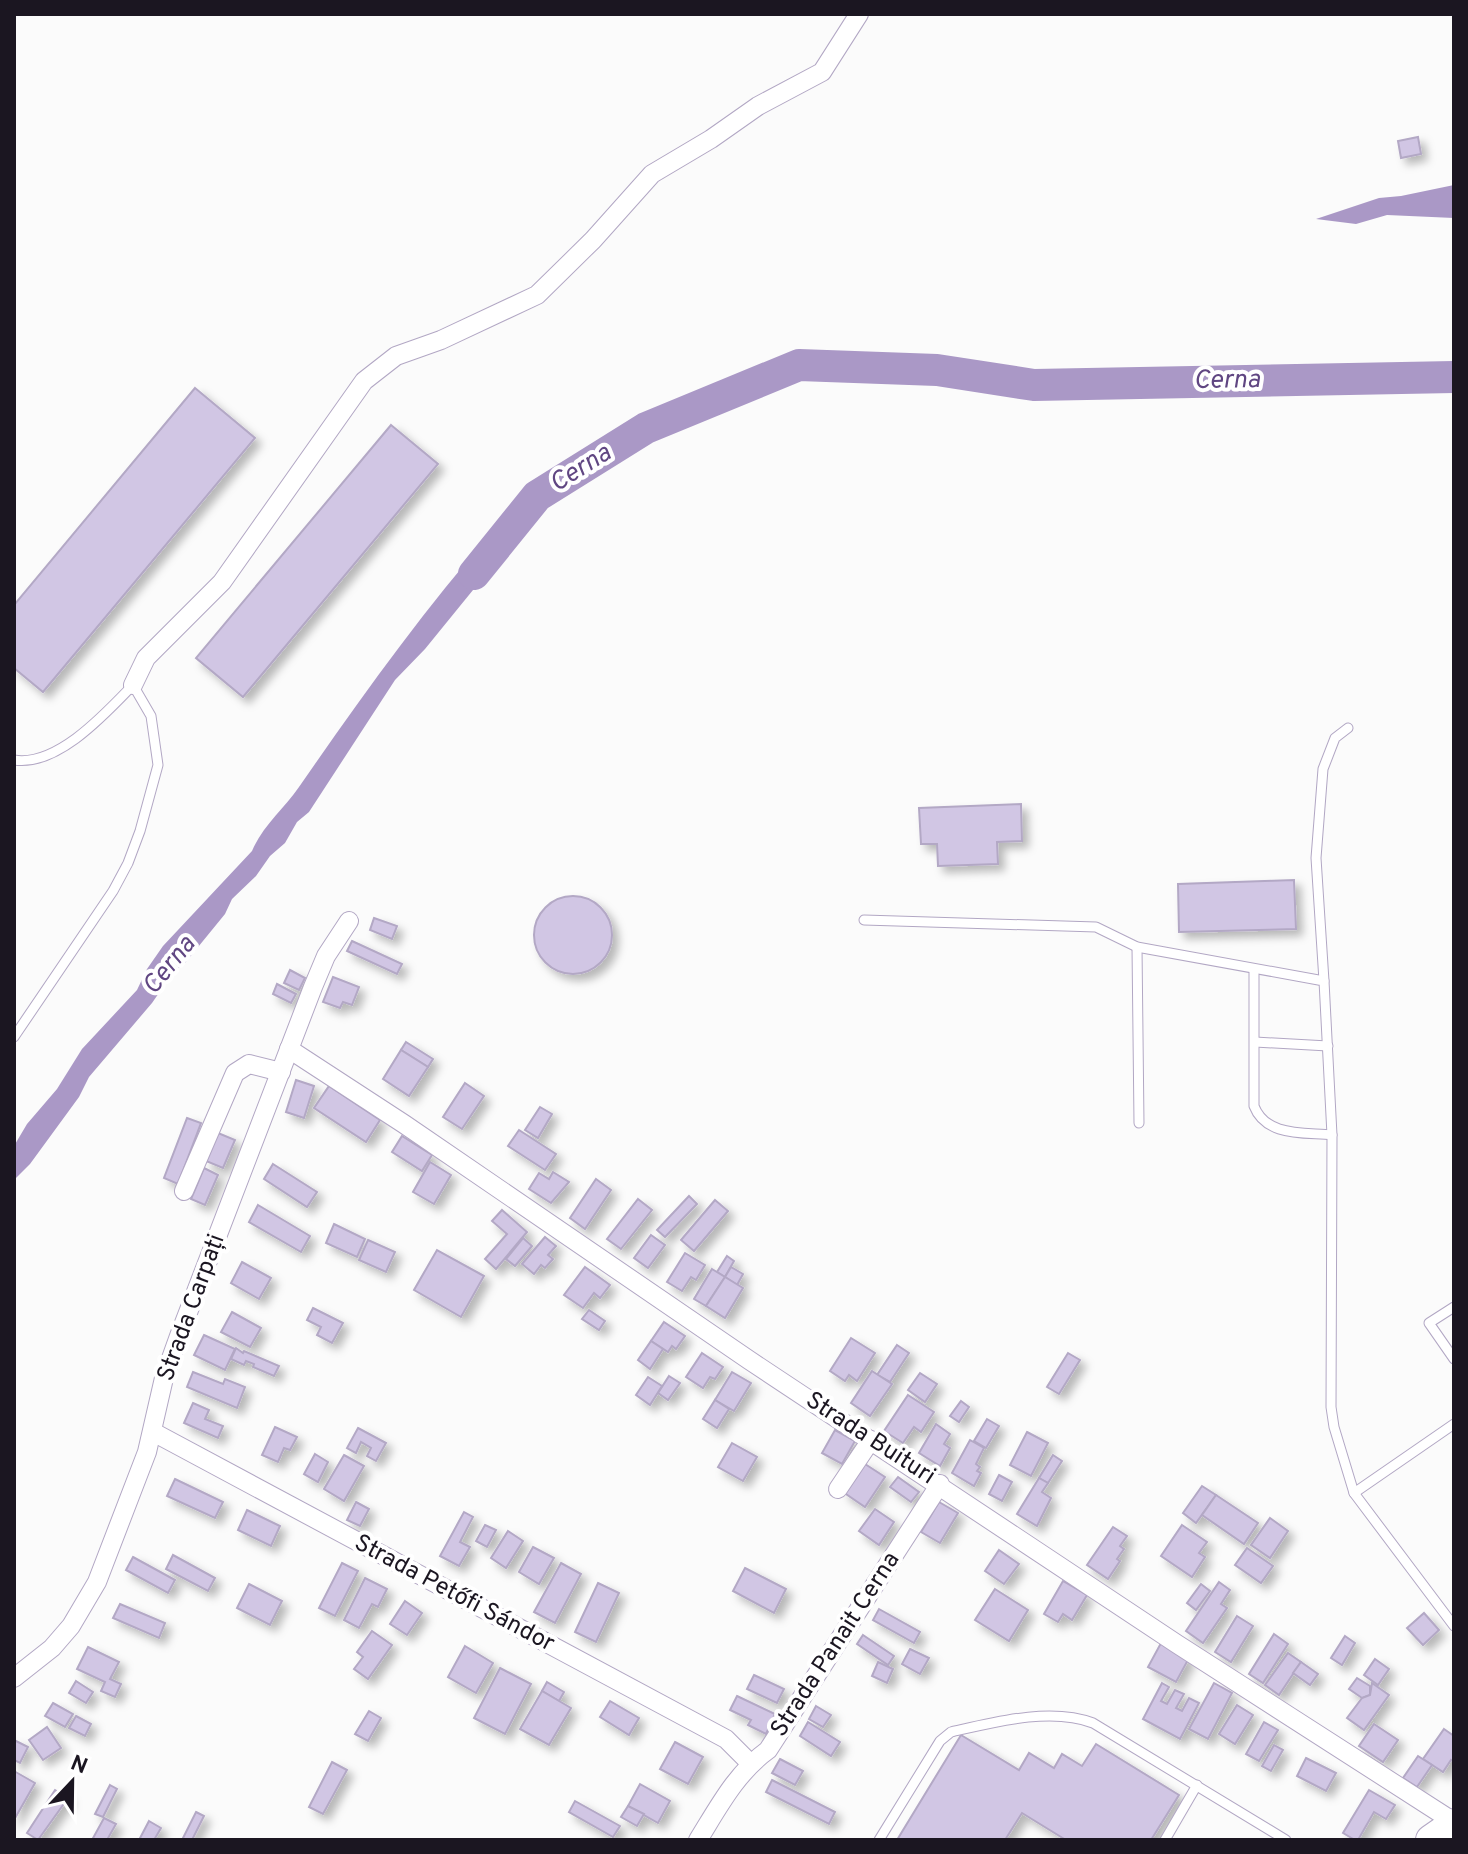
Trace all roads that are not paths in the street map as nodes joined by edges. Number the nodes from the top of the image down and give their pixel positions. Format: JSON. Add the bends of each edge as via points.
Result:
{"nodes":[{"id":1,"x":859,"y":14,"type":"edge"},
{"id":2,"x":133,"y":685,"type":"junction"},
{"id":3,"x":1348,"y":728,"type":"dead end"},
{"id":4,"x":14,"y":760,"type":"edge"},
{"id":5,"x":864,"y":920,"type":"dead end"},
{"id":6,"x":349,"y":921,"type":"dead end"},
{"id":7,"x":1137,"y":947,"type":"junction"},
{"id":8,"x":1254,"y":970,"type":"junction"},
{"id":9,"x":1324,"y":981,"type":"junction"},
{"id":10,"x":14,"y":1037,"type":"edge"},
{"id":11,"x":1255,"y":1042,"type":"junction"},
{"id":12,"x":1328,"y":1046,"type":"junction"},
{"id":13,"x":289,"y":1049,"type":"junction"},
{"id":14,"x":281,"y":1072,"type":"junction"},
{"id":15,"x":1139,"y":1123,"type":"dead end"},
{"id":16,"x":1332,"y":1135,"type":"junction"},
{"id":17,"x":184,"y":1191,"type":"dead end"},
{"id":18,"x":1454,"y":1307,"type":"edge"},
{"id":19,"x":1454,"y":1359,"type":"edge"},
{"id":20,"x":1454,"y":1424,"type":"edge"},
{"id":21,"x":153,"y":1432,"type":"junction"},
{"id":22,"x":871,"y":1440,"type":"junction"},
{"id":23,"x":940,"y":1484,"type":"junction"},
{"id":24,"x":838,"y":1489,"type":"dead end"},
{"id":25,"x":1354,"y":1493,"type":"junction"},
{"id":26,"x":1454,"y":1626,"type":"edge"},
{"id":27,"x":14,"y":1678,"type":"edge"},
{"id":28,"x":750,"y":1763,"type":"junction"},
{"id":29,"x":1197,"y":1785,"type":"junction"},
{"id":30,"x":1454,"y":1823,"type":"edge"},
{"id":31,"x":698,"y":1840,"type":"edge"},
{"id":32,"x":879,"y":1840,"type":"edge"},
{"id":33,"x":1165,"y":1840,"type":"edge"},
{"id":34,"x":1286,"y":1840,"type":"edge"},
{"id":35,"x":1431,"y":1840,"type":"edge"}],
"edges":[{"from":1,"to":2,"type":"street","via":[[822,72],[652,174],[537,295],[396,356],[364,381],[222,582],[146,658]]},
{"from":2,"to":4,"type":"lane","via":[[78,737],[28,763]]},
{"from":2,"to":10,"type":"lane","via":[[151,716],[158,765],[140,831],[113,891]]},
{"from":3,"to":9,"type":"lane","via":[[1335,738],[1323,769],[1316,858]]},
{"from":5,"to":7,"type":"lane","via":[[1096,927]]},
{"from":6,"to":13,"type":"street","name":"Strada Carpați","via":[[326,956]]},
{"from":7,"to":8,"type":"lane"},
{"from":7,"to":15,"type":"lane"},
{"from":8,"to":9,"type":"lane"},
{"from":8,"to":11,"type":"lane"},
{"from":9,"to":12,"type":"lane"},
{"from":11,"to":12,"type":"lane"},
{"from":11,"to":16,"type":"lane","via":[[1258,1118],[1279,1130]]},
{"from":12,"to":16,"type":"lane"},
{"from":13,"to":14,"type":"street","name":"Strada Carpați"},
{"from":13,"to":22,"type":"street","name":"Strada Buituri"},
{"from":14,"to":17,"type":"street","via":[[249,1064],[235,1073]]},
{"from":14,"to":21,"type":"street","name":"Strada Carpați","via":[[164,1378]]},
{"from":16,"to":25,"type":"lane","via":[[1331,1407]]},
{"from":18,"to":19,"type":"lane","via":[[1429,1323]]},
{"from":20,"to":25,"type":"lane"},
{"from":21,"to":27,"type":"street","name":"Strada Carpați","via":[[97,1582],[52,1648]]},
{"from":21,"to":28,"type":"street","name":"Strada Petőfi Sándor","via":[[726,1739]]},
{"from":22,"to":23,"type":"street","name":"Strada Buituri"},
{"from":22,"to":24,"type":"street"},
{"from":23,"to":28,"type":"street","name":"Strada Panait Cerna","via":[[768,1750]]},
{"from":23,"to":30,"type":"street","name":"Strada Buituri"},
{"from":25,"to":26,"type":"lane"},
{"from":28,"to":31,"type":"street","name":"Strada Panait Cerna"},
{"from":29,"to":32,"type":"lane","via":[[1074,1716],[1054,1714],[967,1728],[940,1741]]},
{"from":29,"to":33,"type":"lane"},
{"from":29,"to":34,"type":"lane"},
{"from":30,"to":35,"type":"main road"}]}
